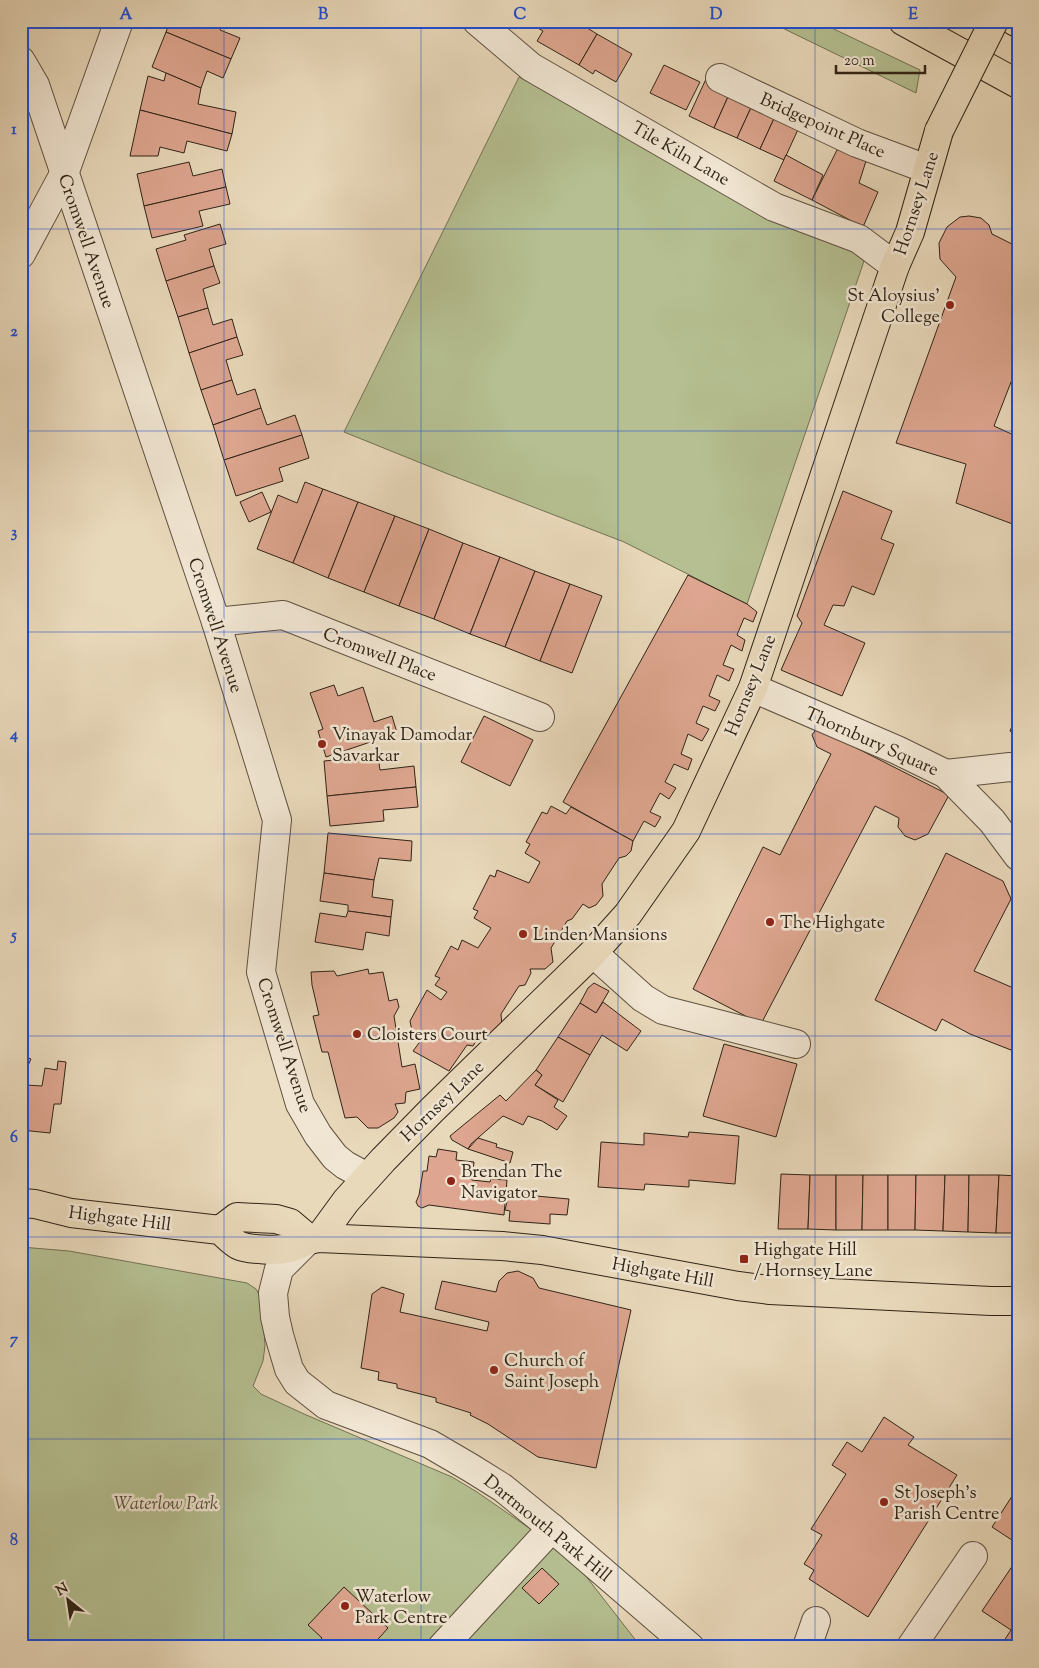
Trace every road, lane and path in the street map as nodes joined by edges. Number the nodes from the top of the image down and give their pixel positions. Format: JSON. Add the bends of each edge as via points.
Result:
{"nodes":[{"id":1,"x":119,"y":21,"type":"edge"},
{"id":2,"x":477,"y":21,"type":"edge"},
{"id":3,"x":903,"y":21,"type":"edge"},
{"id":4,"x":994,"y":21,"type":"edge"},
{"id":5,"x":1014,"y":21,"type":"edge"},
{"id":6,"x":1018,"y":23,"type":"edge"},
{"id":7,"x":21,"y":61,"type":"edge"},
{"id":8,"x":720,"y":78,"type":"dead end"},
{"id":9,"x":1018,"y":84,"type":"edge"},
{"id":10,"x":927,"y":170,"type":"junction"},
{"id":11,"x":64,"y":174,"type":"junction"},
{"id":12,"x":21,"y":254,"type":"edge"},
{"id":13,"x":895,"y":266,"type":"junction"},
{"id":14,"x":216,"y":622,"type":"junction"},
{"id":15,"x":753,"y":688,"type":"junction"},
{"id":16,"x":540,"y":716,"type":"dead end"},
{"id":17,"x":1018,"y":770,"type":"edge"},
{"id":18,"x":946,"y":774,"type":"junction"},
{"id":19,"x":1018,"y":856,"type":"edge"},
{"id":20,"x":594,"y":953,"type":"junction"},
{"id":21,"x":796,"y":1044,"type":"dead end"},
{"id":22,"x":367,"y":1177,"type":"junction"},
{"id":23,"x":26,"y":1200,"type":"edge"},
{"id":24,"x":314,"y":1238,"type":"junction"},
{"id":25,"x":1018,"y":1301,"type":"edge"},
{"id":26,"x":552,"y":1528,"type":"junction"},
{"id":27,"x":973,"y":1556,"type":"dead end"},
{"id":28,"x":816,"y":1621,"type":"dead end"},
{"id":29,"x":442,"y":1647,"type":"edge"},
{"id":30,"x":690,"y":1647,"type":"edge"},
{"id":31,"x":807,"y":1647,"type":"edge"},
{"id":32,"x":911,"y":1647,"type":"edge"}],
"edges":[{"from":1,"to":11,"type":"street"},
{"from":2,"to":13,"type":"street","name":"Tile Kiln Lane","via":[[532,67],[774,207],[858,239]]},
{"from":3,"to":9,"type":"main road"},
{"from":4,"to":10,"type":"main road","name":"Hornsey Lane","bridge":true,"via":[[939,131]]},
{"from":5,"to":6,"type":"main road"},
{"from":7,"to":11,"type":"street","name":"Cromwell Avenue","via":[[35,85]]},
{"from":8,"to":10,"type":"street","name":"Bridgepoint Place","via":[[857,143]]},
{"from":10,"to":13,"type":"main road","name":"Hornsey Lane","via":[[910,232]]},
{"from":11,"to":12,"type":"street"},
{"from":11,"to":14,"type":"street","name":"Cromwell Avenue"},
{"from":13,"to":15,"type":"main road","name":"Hornsey Lane"},
{"from":14,"to":16,"type":"street","name":"Cromwell Place","via":[[283,615]]},
{"from":14,"to":22,"type":"street","name":"Cromwell Avenue","via":[[277,820],[261,972],[300,1104],[335,1157]]},
{"from":15,"to":18,"type":"street","name":"Thornbury Square"},
{"from":15,"to":20,"type":"main road","name":"Hornsey Lane","via":[[686,831],[628,914]]},
{"from":17,"to":18,"type":"street","via":[[1010,767]]},
{"from":18,"to":19,"type":"street","name":"Thornbury Square","via":[[992,821]]},
{"from":20,"to":21,"type":"street","via":[[643,998],[663,1010]]},
{"from":20,"to":22,"type":"main road","name":"Hornsey Lane"},
{"from":22,"to":24,"type":"main road","name":"Hornsey Lane"},
{"from":23,"to":24,"type":"main road","name":"Highgate Hill","via":[[71,1212],[220,1230],[239,1246],[252,1248],[288,1248]]},
{"from":24,"to":25,"type":"main road","name":"Highgate Hill","via":[[542,1250],[770,1290]]},
{"from":24,"to":26,"type":"street","name":"Dartmouth Park Hill","via":[[278,1269],[273,1293],[279,1335],[296,1382],[326,1405],[430,1444],[503,1488]]},
{"from":26,"to":29,"type":"street"},
{"from":26,"to":30,"type":"street","name":"Dartmouth Park Hill"},
{"from":27,"to":32,"type":"street"},
{"from":28,"to":31,"type":"street"}]}
